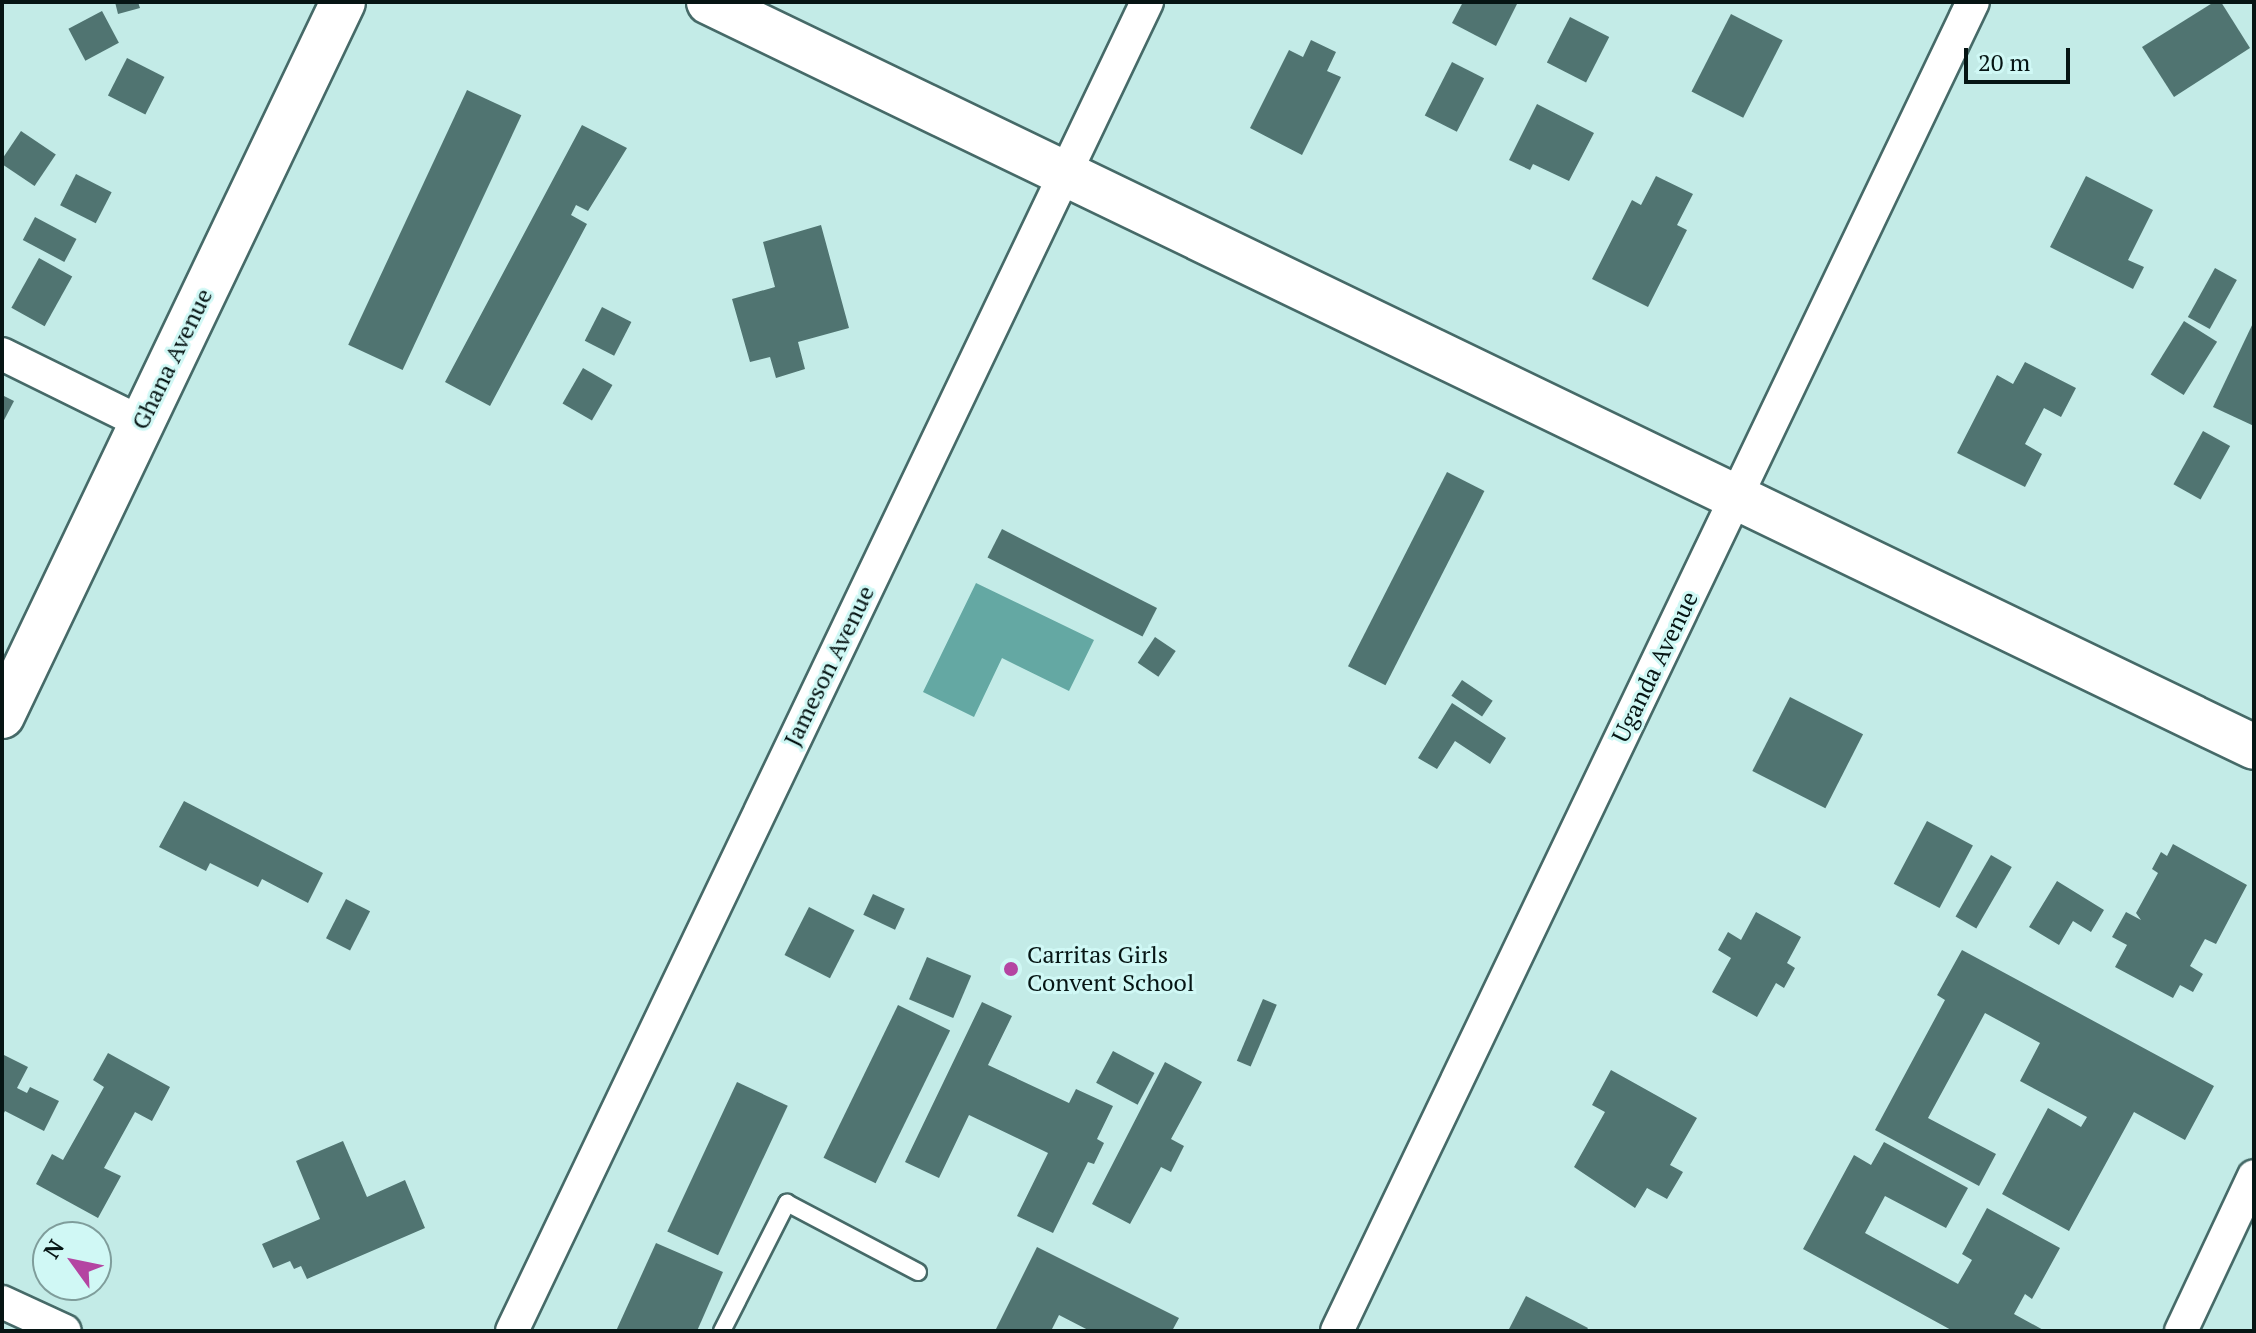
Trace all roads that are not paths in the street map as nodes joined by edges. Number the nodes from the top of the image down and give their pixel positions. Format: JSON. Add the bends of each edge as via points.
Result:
{"nodes":[{"id":1,"x":343,"y":2,"type":"edge"},
{"id":2,"x":709,"y":2,"type":"edge"},
{"id":3,"x":1147,"y":2,"type":"edge"},
{"id":4,"x":1973,"y":2,"type":"edge"},
{"id":5,"x":1065,"y":174,"type":"junction"},
{"id":6,"x":2,"y":354,"type":"edge"},
{"id":7,"x":142,"y":423,"type":"junction"},
{"id":8,"x":1736,"y":499,"type":"junction"},
{"id":9,"x":5,"y":704,"type":"edge"},
{"id":10,"x":2254,"y":747,"type":"edge"},
{"id":11,"x":2254,"y":1176,"type":"edge"},
{"id":12,"x":918,"y":1272,"type":"dead end"},
{"id":13,"x":2,"y":1302,"type":"edge"},
{"id":14,"x":65,"y":1331,"type":"edge"},
{"id":15,"x":512,"y":1331,"type":"edge"},
{"id":16,"x":722,"y":1331,"type":"edge"},
{"id":17,"x":1337,"y":1331,"type":"edge"},
{"id":18,"x":2181,"y":1331,"type":"edge"}],
"edges":[{"from":1,"to":7,"type":"main road","name":"Ghana Avenue"},
{"from":2,"to":5,"type":"main road"},
{"from":3,"to":5,"type":"street","name":"Jameson Avenue"},
{"from":4,"to":8,"type":"street","name":"Uganda Avenue"},
{"from":5,"to":8,"type":"main road"},
{"from":5,"to":15,"type":"street","name":"Jameson Avenue"},
{"from":6,"to":7,"type":"street"},
{"from":7,"to":9,"type":"main road","name":"Ghana Avenue"},
{"from":8,"to":10,"type":"main road"},
{"from":8,"to":17,"type":"street","name":"Uganda Avenue"},
{"from":11,"to":18,"type":"street"},
{"from":12,"to":16,"type":"lane","via":[[787,1203]]},
{"from":13,"to":14,"type":"street"}]}
